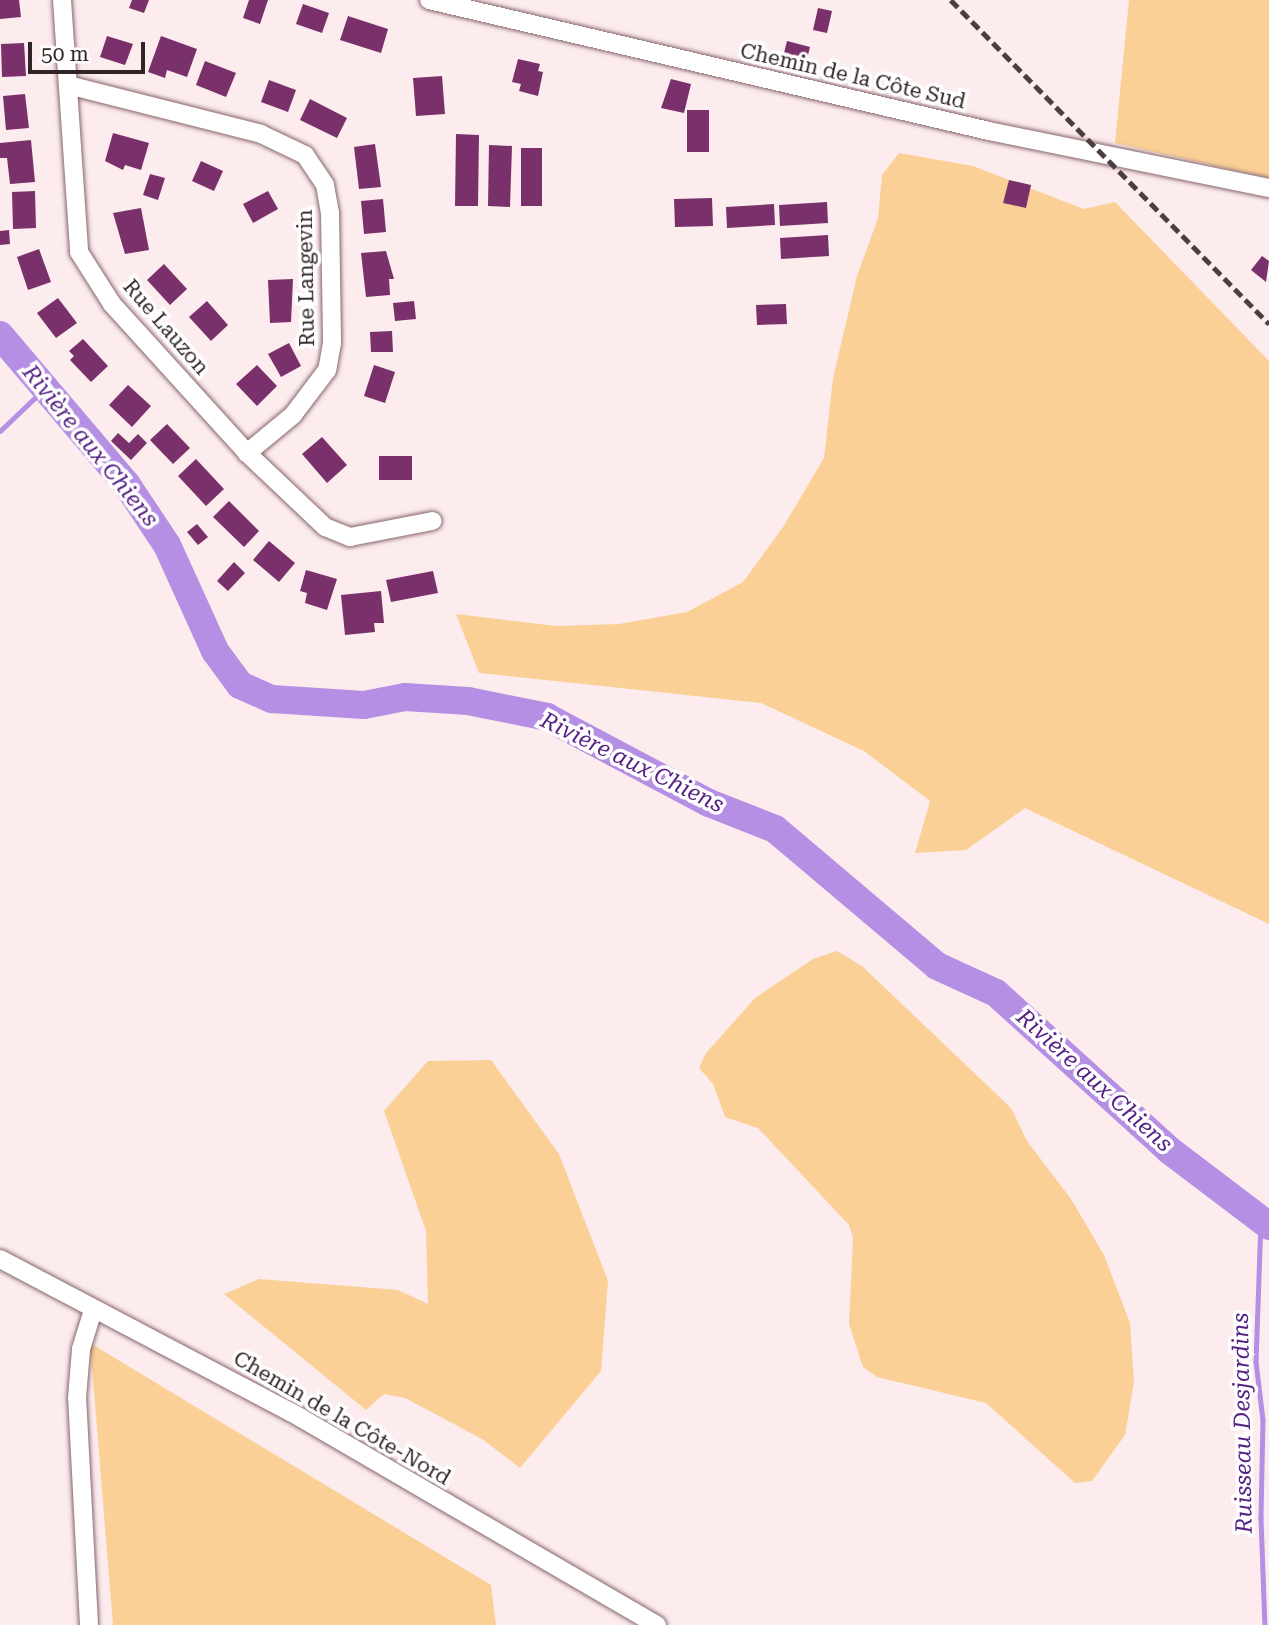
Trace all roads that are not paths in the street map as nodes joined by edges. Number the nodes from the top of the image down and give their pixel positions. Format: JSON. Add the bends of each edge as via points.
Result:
{"nodes":[{"id":1,"x":62,"y":0,"type":"edge"},
{"id":2,"x":429,"y":0,"type":"edge"},
{"id":3,"x":68,"y":85,"type":"junction"},
{"id":4,"x":1269,"y":188,"type":"edge"},
{"id":5,"x":247,"y":453,"type":"junction"},
{"id":6,"x":432,"y":521,"type":"dead end"},
{"id":7,"x":0,"y":1259,"type":"edge"},
{"id":8,"x":93,"y":1310,"type":"junction"},
{"id":9,"x":89,"y":1625,"type":"edge"},
{"id":10,"x":657,"y":1625,"type":"edge"}],
"edges":[{"from":1,"to":3,"type":"street","name":"Rue Lauzon"},
{"from":2,"to":4,"type":"street","name":"Chemin de la Côte Sud","via":[[1022,138]]},
{"from":3,"to":5,"type":"street","name":"Rue Lauzon","via":[[79,252],[112,304]]},
{"from":3,"to":5,"type":"street","name":"Rue Langevin","via":[[261,134],[305,155],[325,185],[330,212],[332,343],[327,370],[293,415]]},
{"from":5,"to":6,"type":"street","name":"Rue Lauzon","via":[[304,511],[350,537]]},
{"from":7,"to":8,"type":"street","name":"Chemin de la Côte-Nord"},
{"from":8,"to":9,"type":"street","via":[[80,1349],[76,1412]]},
{"from":8,"to":10,"type":"street","name":"Chemin de la Côte-Nord","via":[[301,1418]]}]}
